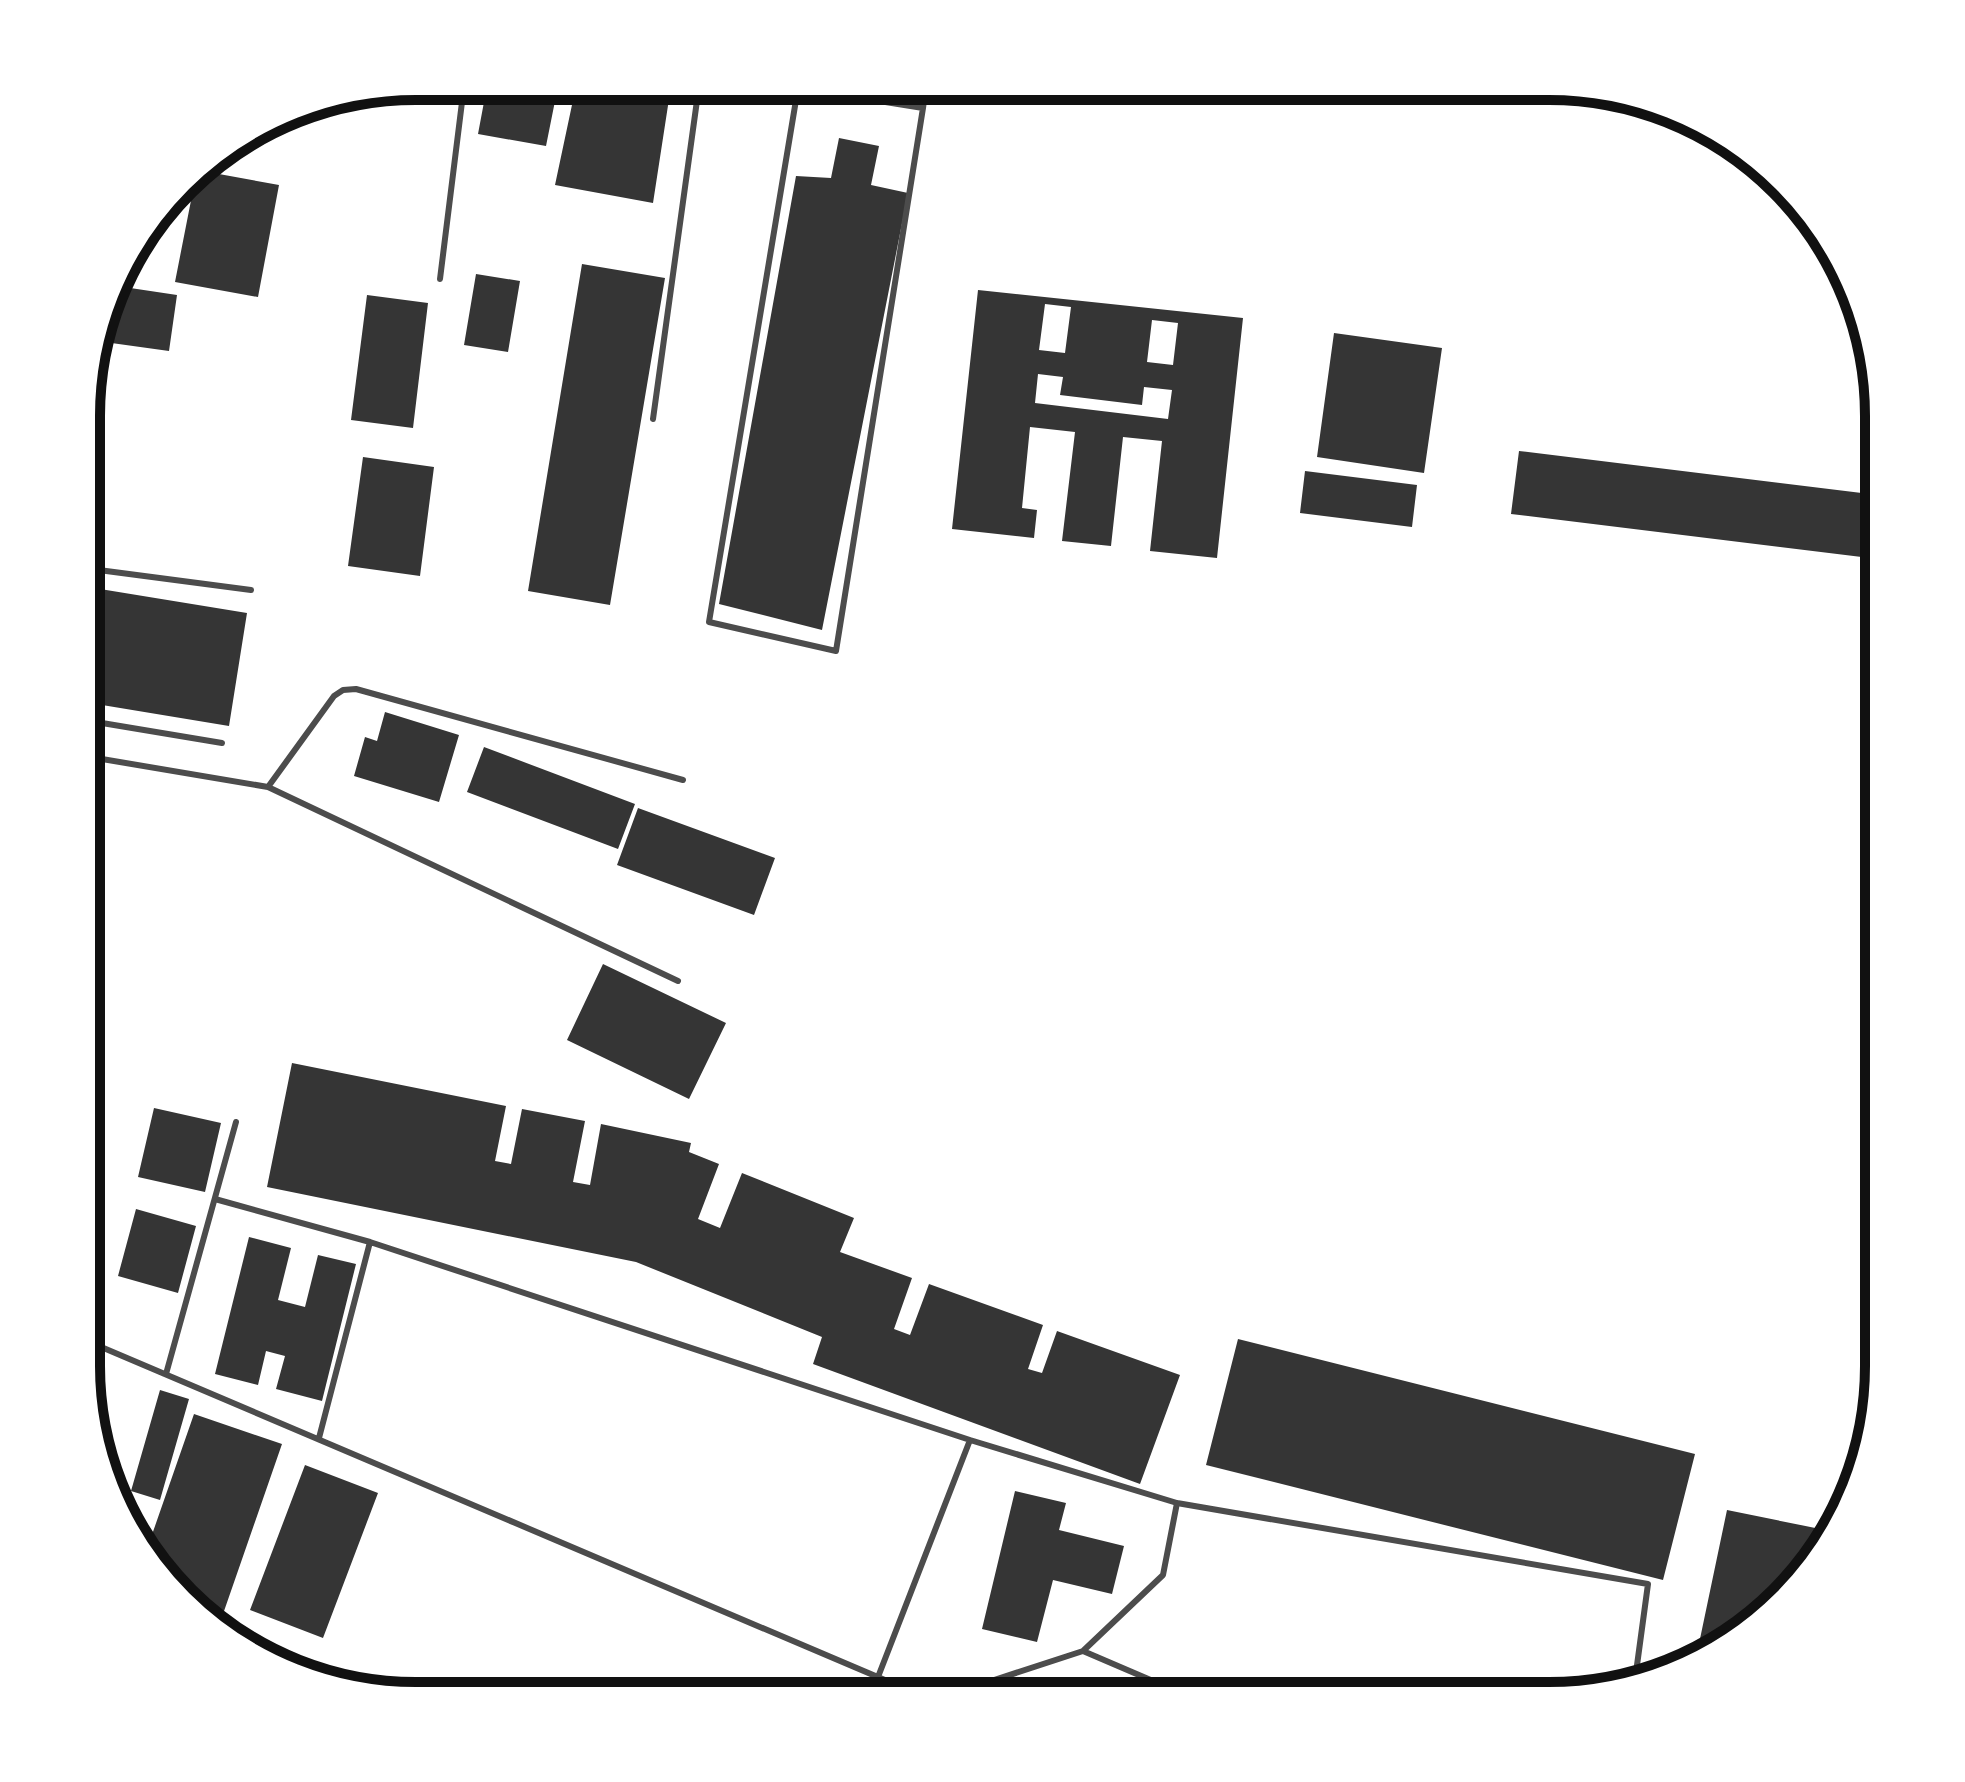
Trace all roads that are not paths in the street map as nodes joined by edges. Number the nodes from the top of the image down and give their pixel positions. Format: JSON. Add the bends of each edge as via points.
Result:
{"nodes":[{"id":1,"x":462,"y":100,"type":"edge"},
{"id":2,"x":697,"y":100,"type":"edge"},
{"id":3,"x":796,"y":100,"type":"edge"},
{"id":4,"x":872,"y":100,"type":"edge"},
{"id":5,"x":924,"y":100,"type":"edge"},
{"id":6,"x":923,"y":108,"type":"junction"},
{"id":7,"x":440,"y":279,"type":"dead end"},
{"id":8,"x":653,"y":419,"type":"dead end"},
{"id":9,"x":100,"y":570,"type":"edge"},
{"id":10,"x":251,"y":590,"type":"dead end"},
{"id":11,"x":100,"y":723,"type":"edge"},
{"id":12,"x":222,"y":743,"type":"dead end"},
{"id":13,"x":100,"y":759,"type":"edge"},
{"id":14,"x":683,"y":780,"type":"dead end"},
{"id":15,"x":268,"y":787,"type":"junction"},
{"id":16,"x":678,"y":981,"type":"dead end"},
{"id":17,"x":236,"y":1122,"type":"dead end"},
{"id":18,"x":215,"y":1199,"type":"junction"},
{"id":19,"x":370,"y":1242,"type":"junction"},
{"id":20,"x":100,"y":1346,"type":"edge"},
{"id":21,"x":166,"y":1374,"type":"junction"},
{"id":22,"x":319,"y":1438,"type":"junction"},
{"id":23,"x":970,"y":1440,"type":"junction"},
{"id":24,"x":1177,"y":1503,"type":"junction"},
{"id":25,"x":1083,"y":1651,"type":"junction"},
{"id":26,"x":1636,"y":1669,"type":"edge"},
{"id":27,"x":878,"y":1677,"type":"junction"},
{"id":28,"x":890,"y":1682,"type":"edge"},
{"id":29,"x":988,"y":1682,"type":"edge"},
{"id":30,"x":1155,"y":1682,"type":"edge"}],
"edges":[{"from":1,"to":7,"type":"lane"},
{"from":2,"to":8,"type":"lane"},
{"from":3,"to":6,"type":"lane","via":[[709,622],[836,651]]},
{"from":4,"to":6,"type":"lane"},
{"from":5,"to":6,"type":"lane"},
{"from":9,"to":10,"type":"lane"},
{"from":11,"to":12,"type":"lane"},
{"from":13,"to":15,"type":"lane"},
{"from":14,"to":15,"type":"lane","via":[[356,689],[334,696]]},
{"from":15,"to":16,"type":"lane"},
{"from":17,"to":18,"type":"lane"},
{"from":18,"to":19,"type":"lane"},
{"from":18,"to":21,"type":"lane"},
{"from":19,"to":22,"type":"lane"},
{"from":19,"to":23,"type":"lane"},
{"from":20,"to":21,"type":"lane"},
{"from":21,"to":22,"type":"lane"},
{"from":22,"to":27,"type":"lane"},
{"from":23,"to":24,"type":"lane"},
{"from":23,"to":27,"type":"lane"},
{"from":24,"to":25,"type":"lane","via":[[1163,1575]]},
{"from":24,"to":26,"type":"lane","via":[[1648,1584]]},
{"from":25,"to":29,"type":"lane"},
{"from":25,"to":30,"type":"lane"},
{"from":27,"to":28,"type":"lane"}]}
